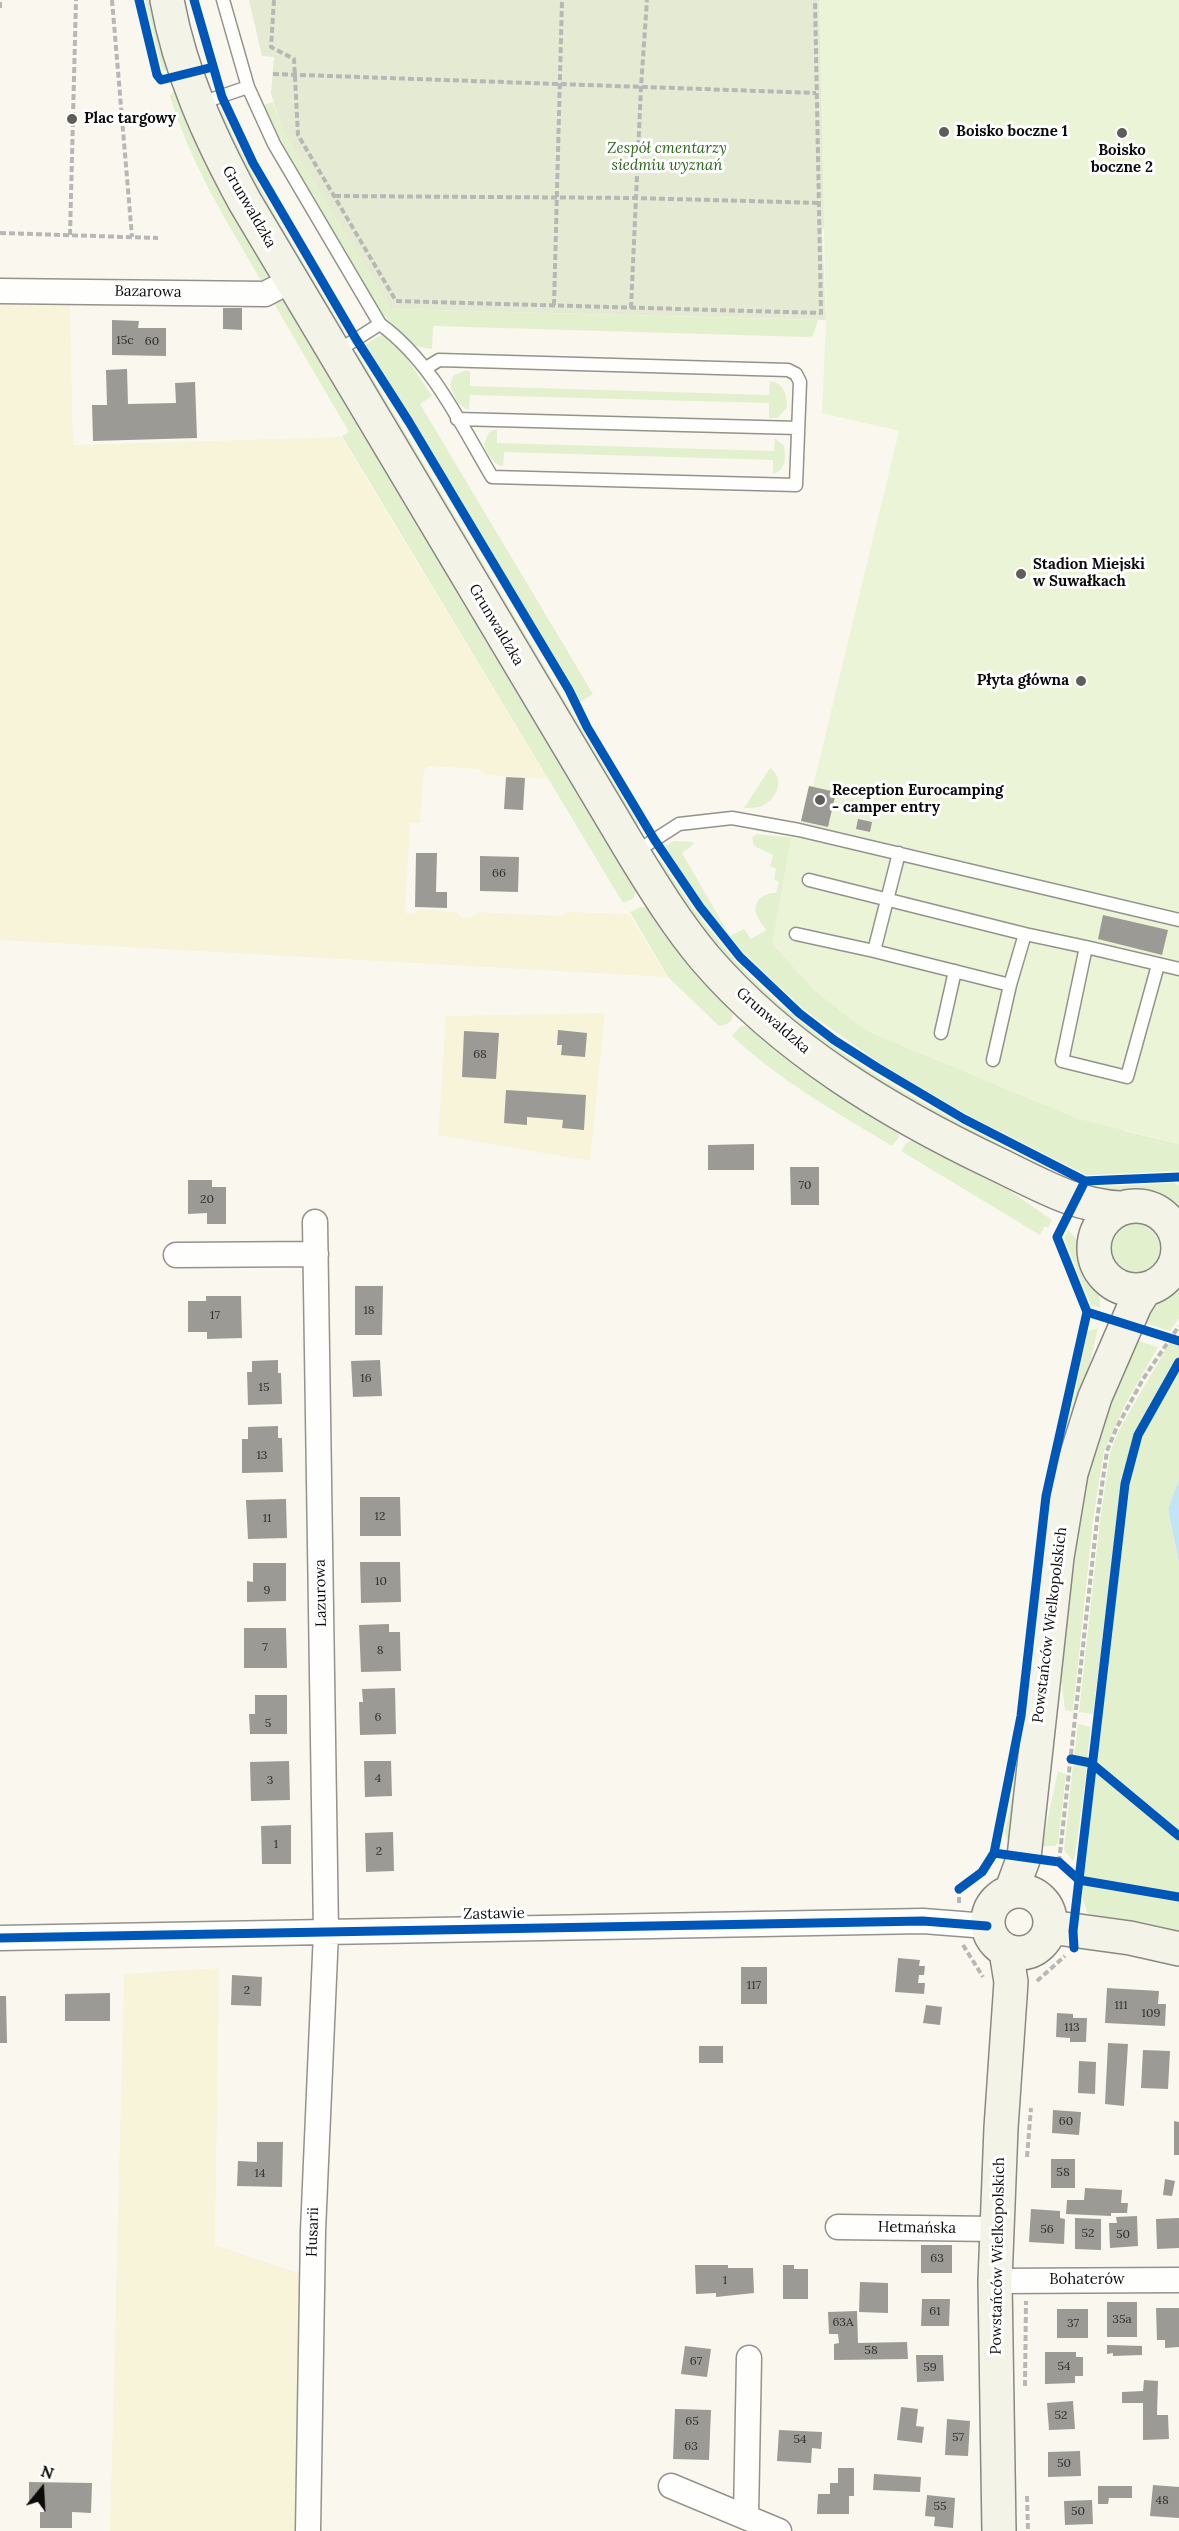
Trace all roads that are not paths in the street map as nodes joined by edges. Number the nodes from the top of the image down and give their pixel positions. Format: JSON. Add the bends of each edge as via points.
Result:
{"nodes":[{"id":1,"x":167,"y":0,"type":"edge"},
{"id":2,"x":223,"y":0,"type":"edge"},
{"id":3,"x":248,"y":87,"type":"junction"},
{"id":4,"x":197,"y":105,"type":"junction"},
{"id":5,"x":292,"y":280,"type":"junction"},
{"id":6,"x":0,"y":291,"type":"edge"},
{"id":7,"x":380,"y":324,"type":"junction"},
{"id":8,"x":334,"y":353,"type":"junction"},
{"id":9,"x":426,"y":368,"type":"junction"},
{"id":10,"x":457,"y":419,"type":"junction"},
{"id":11,"x":798,"y":428,"type":"junction"},
{"id":12,"x":633,"y":853,"type":"junction"},
{"id":13,"x":898,"y":853,"type":"junction"},
{"id":14,"x":809,"y":880,"type":"dead end"},
{"id":15,"x":888,"y":899,"type":"junction"},
{"id":16,"x":1179,"y":920,"type":"edge"},
{"id":17,"x":796,"y":934,"type":"dead end"},
{"id":18,"x":1025,"y":934,"type":"junction"},
{"id":19,"x":1086,"y":947,"type":"junction"},
{"id":20,"x":874,"y":951,"type":"junction"},
{"id":21,"x":1158,"y":965,"type":"junction"},
{"id":22,"x":1179,"y":969,"type":"edge"},
{"id":23,"x":955,"y":970,"type":"junction"},
{"id":24,"x":1010,"y":985,"type":"junction"},
{"id":25,"x":941,"y":1033,"type":"dead end"},
{"id":26,"x":993,"y":1060,"type":"dead end"},
{"id":27,"x":958,"y":1145,"type":"junction"},
{"id":28,"x":1120,"y":1208,"type":"junction"},
{"id":29,"x":1169,"y":1213,"type":"edge"},
{"id":30,"x":315,"y":1222,"type":"dead end"},
{"id":31,"x":1094,"y":1248,"type":"junction"},
{"id":32,"x":1179,"y":1253,"type":"edge"},
{"id":33,"x":316,"y":1254,"type":"junction"},
{"id":34,"x":176,"y":1256,"type":"dead end"},
{"id":35,"x":1109,"y":1281,"type":"junction"},
{"id":36,"x":1145,"y":1289,"type":"junction"},
{"id":37,"x":1095,"y":1397,"type":"junction"},
{"id":38,"x":326,"y":1932,"type":"junction"},
{"id":39,"x":1020,"y":1934,"type":"junction"},
{"id":40,"x":0,"y":1938,"type":"edge"},
{"id":41,"x":1179,"y":1948,"type":"edge"},
{"id":42,"x":838,"y":2228,"type":"dead end"},
{"id":43,"x":996,"y":2229,"type":"junction"},
{"id":44,"x":1179,"y":2280,"type":"edge"},
{"id":45,"x":995,"y":2281,"type":"junction"},
{"id":46,"x":749,"y":2358,"type":"dead end"},
{"id":47,"x":671,"y":2486,"type":"dead end"},
{"id":48,"x":746,"y":2517,"type":"junction"},
{"id":49,"x":308,"y":2531,"type":"edge"},
{"id":50,"x":779,"y":2531,"type":"edge"},
{"id":51,"x":999,"y":2531,"type":"edge"}],
"edges":[{"from":1,"to":4,"type":"main road","name":"Grunwaldzka"},
{"from":2,"to":3,"type":"lane"},
{"from":3,"to":4,"type":"lane"},
{"from":3,"to":7,"type":"lane","via":[[274,144]]},
{"from":4,"to":5,"type":"main road","name":"Grunwaldzka","via":[[219,154]]},
{"from":5,"to":6,"type":"street","name":"Bazarowa","via":[[265,294]]},
{"from":5,"to":8,"type":"main road","name":"Grunwaldzka"},
{"from":7,"to":8,"type":"lane"},
{"from":7,"to":9,"type":"lane"},
{"from":8,"to":12,"type":"main road","name":"Grunwaldzka"},
{"from":9,"to":10,"type":"lane"},
{"from":9,"to":11,"type":"lane","via":[[439,360],[788,370],[800,382]]},
{"from":10,"to":11,"type":"lane"},
{"from":10,"to":11,"type":"lane","via":[[492,477],[532,479],[796,485]]},
{"from":12,"to":13,"type":"lane","via":[[679,824],[732,818]]},
{"from":12,"to":27,"type":"main road","name":"Grunwaldzka","via":[[705,957],[783,1034],[846,1079]]},
{"from":13,"to":15,"type":"lane"},
{"from":13,"to":16,"type":"lane"},
{"from":14,"to":15,"type":"lane"},
{"from":15,"to":18,"type":"lane"},
{"from":15,"to":20,"type":"lane"},
{"from":17,"to":20,"type":"lane"},
{"from":18,"to":19,"type":"lane"},
{"from":18,"to":24,"type":"lane"},
{"from":19,"to":21,"type":"lane"},
{"from":19,"to":21,"type":"lane","via":[[1062,1061],[1127,1077]]},
{"from":20,"to":23,"type":"lane"},
{"from":21,"to":22,"type":"lane"},
{"from":23,"to":24,"type":"lane"},
{"from":23,"to":25,"type":"lane"},
{"from":24,"to":26,"type":"lane"},
{"from":27,"to":28,"type":"main road","name":"Grunwaldzka","via":[[1075,1200],[1096,1207]]},
{"from":27,"to":31,"type":"main road","name":"Grunwaldzka","via":[[1066,1219]]},
{"from":28,"to":29,"type":"main road","via":[[1147,1207]]},
{"from":28,"to":31,"type":"main road","via":[[1100,1226]]},
{"from":29,"to":32,"type":"main road"},
{"from":30,"to":33,"type":"street","name":"Lazurowa"},
{"from":31,"to":35,"type":"main road","via":[[1096,1264]]},
{"from":32,"to":36,"type":"main road","via":[[1164,1281]]},
{"from":33,"to":34,"type":"street"},
{"from":33,"to":38,"type":"street","name":"Lazurowa"},
{"from":35,"to":36,"type":"main road","via":[[1125,1290]]},
{"from":35,"to":37,"type":"main road","name":"Powstańców Wielkopolskich"},
{"from":36,"to":37,"type":"main road","name":"Powstańców Wielkopolskich"},
{"from":37,"to":39,"type":"main road","name":"Powstańców Wielkopolskich","via":[[1071,1473],[1064,1511],[1023,1857]]},
{"from":38,"to":39,"type":"street","name":"Zastawie","via":[[923,1921]]},
{"from":38,"to":40,"type":"street","name":"Zastawie"},
{"from":38,"to":49,"type":"street","name":"Husarii","via":[[313,2231]]},
{"from":39,"to":41,"type":"main road","name":"Zastawie","via":[[1125,1937]]},
{"from":39,"to":43,"type":"main road","name":"Powstańców Wielkopolskich"},
{"from":42,"to":43,"type":"street","name":"Hetmańska"},
{"from":43,"to":45,"type":"main road","name":"Powstańców Wielkopolskich"},
{"from":44,"to":45,"type":"street","name":"Bohaterów"},
{"from":45,"to":51,"type":"main road","name":"Powstańców Wielkopolskich"},
{"from":46,"to":48,"type":"street"},
{"from":47,"to":48,"type":"street"},
{"from":48,"to":50,"type":"street"}]}
